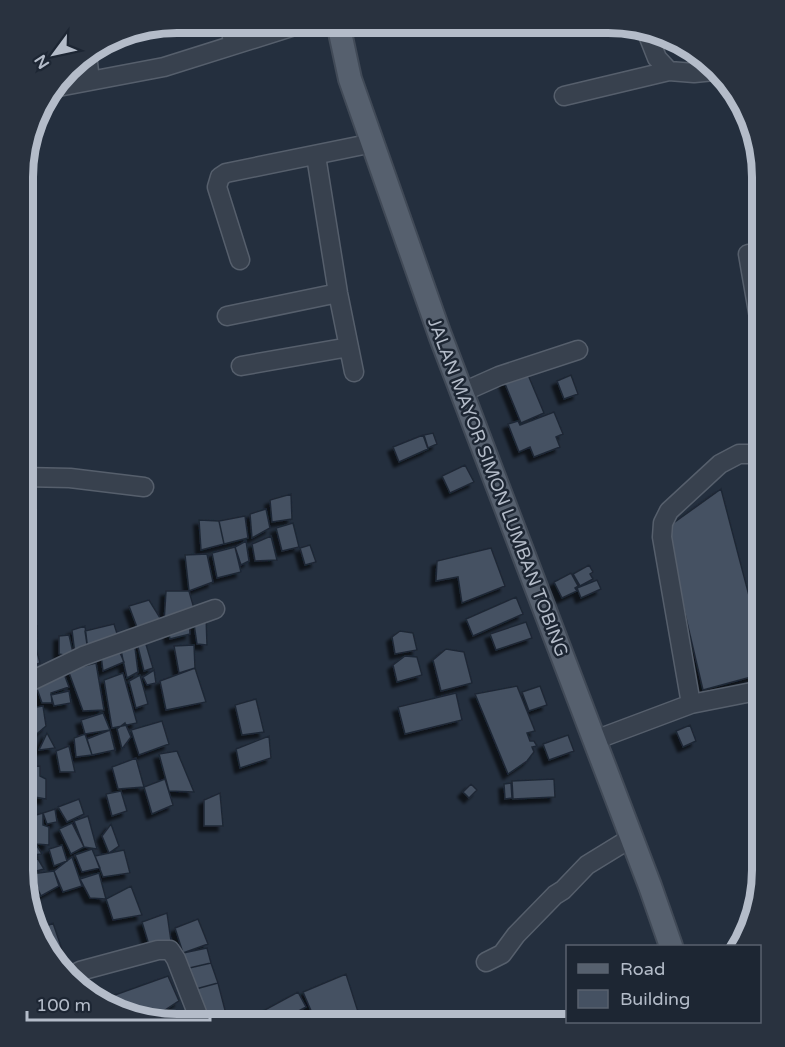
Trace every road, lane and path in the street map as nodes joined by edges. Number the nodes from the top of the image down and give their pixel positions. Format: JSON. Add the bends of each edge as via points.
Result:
{"nodes":[{"id":1,"x":231,"y":33,"type":"edge"},
{"id":2,"x":270,"y":33,"type":"edge"},
{"id":3,"x":340,"y":33,"type":"edge"},
{"id":4,"x":650,"y":40,"type":"edge"},
{"id":5,"x":233,"y":44,"type":"junction"},
{"id":6,"x":88,"y":64,"type":"edge"},
{"id":7,"x":669,"y":71,"type":"junction"},
{"id":8,"x":706,"y":72,"type":"edge"},
{"id":9,"x":90,"y":81,"type":"junction"},
{"id":10,"x":66,"y":86,"type":"edge"},
{"id":11,"x":564,"y":96,"type":"dead end"},
{"id":12,"x":372,"y":143,"type":"junction"},
{"id":13,"x":316,"y":156,"type":"junction"},
{"id":14,"x":748,"y":254,"type":"dead end"},
{"id":15,"x":240,"y":260,"type":"dead end"},
{"id":16,"x":752,"y":277,"type":"edge"},
{"id":17,"x":338,"y":293,"type":"junction"},
{"id":18,"x":227,"y":316,"type":"dead end"},
{"id":19,"x":349,"y":347,"type":"junction"},
{"id":20,"x":578,"y":350,"type":"dead end"},
{"id":21,"x":241,"y":366,"type":"dead end"},
{"id":22,"x":354,"y":372,"type":"dead end"},
{"id":23,"x":463,"y":392,"type":"junction"},
{"id":24,"x":752,"y":454,"type":"edge"},
{"id":25,"x":33,"y":477,"type":"edge"},
{"id":26,"x":144,"y":487,"type":"dead end"},
{"id":27,"x":215,"y":609,"type":"dead end"},
{"id":28,"x":33,"y":680,"type":"edge"},
{"id":29,"x":752,"y":692,"type":"edge"},
{"id":30,"x":691,"y":704,"type":"junction"},
{"id":31,"x":595,"y":740,"type":"junction"},
{"id":32,"x":631,"y":838,"type":"junction"},
{"id":33,"x":671,"y":945,"type":"edge"},
{"id":34,"x":486,"y":962,"type":"dead end"},
{"id":35,"x":80,"y":971,"type":"dead end"},
{"id":36,"x":197,"y":1014,"type":"edge"}],
"edges":[{"from":1,"to":5,"type":"street"},
{"from":2,"to":5,"type":"street"},
{"from":3,"to":12,"type":"main road","name":"JALAN MAYOR SIMON LUMBAN TOBING","via":[[350,79]]},
{"from":4,"to":7,"type":"street","via":[[657,58]]},
{"from":5,"to":9,"type":"street","via":[[164,67]]},
{"from":6,"to":9,"type":"street"},
{"from":7,"to":8,"type":"street"},
{"from":7,"to":11,"type":"street"},
{"from":9,"to":10,"type":"street"},
{"from":12,"to":13,"type":"street"},
{"from":12,"to":23,"type":"main road","name":"JALAN MAYOR SIMON LUMBAN TOBING"},
{"from":13,"to":15,"type":"street","via":[[220,177],[217,187]]},
{"from":13,"to":17,"type":"street"},
{"from":14,"to":16,"type":"street"},
{"from":17,"to":18,"type":"street"},
{"from":17,"to":19,"type":"street"},
{"from":19,"to":21,"type":"street"},
{"from":19,"to":22,"type":"street"},
{"from":20,"to":23,"type":"street"},
{"from":23,"to":31,"type":"main road","name":"JALAN MAYOR SIMON LUMBAN TOBING"},
{"from":24,"to":30,"type":"street","via":[[739,454],[720,464],[669,511],[663,523],[662,537]]},
{"from":25,"to":26,"type":"street"},
{"from":27,"to":28,"type":"street","via":[[83,656]]},
{"from":29,"to":30,"type":"street"},
{"from":30,"to":31,"type":"street"},
{"from":31,"to":32,"type":"main road","name":"JALAN MAYOR SIMON LUMBAN TOBING"},
{"from":32,"to":33,"type":"main road","name":"JALAN MAYOR SIMON LUMBAN TOBING"},
{"from":32,"to":34,"type":"street","via":[[586,865],[502,954]]},
{"from":35,"to":36,"type":"street","via":[[170,950]]}]}
